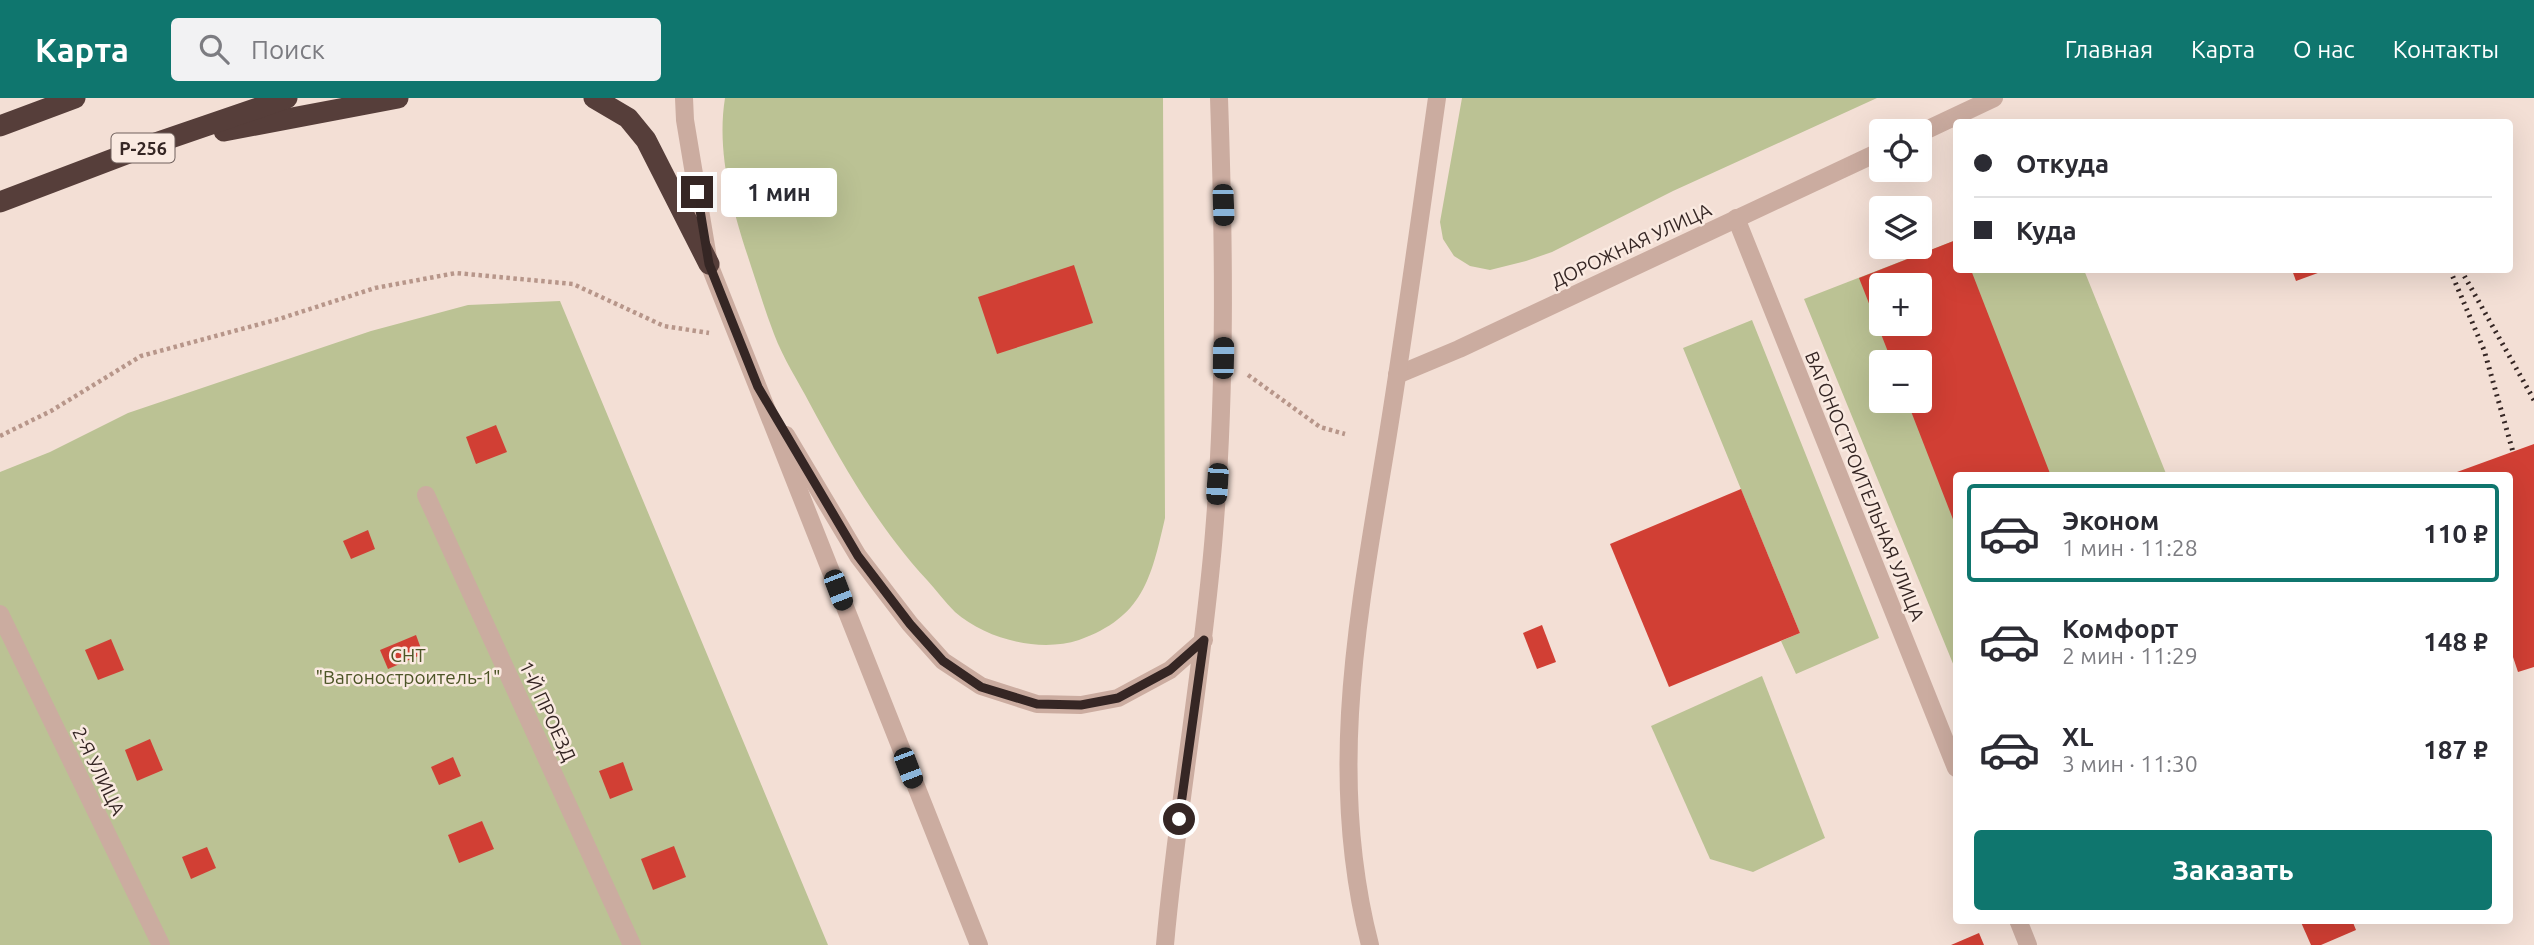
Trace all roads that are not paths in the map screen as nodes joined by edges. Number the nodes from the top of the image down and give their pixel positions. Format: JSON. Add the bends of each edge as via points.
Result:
{"nodes":[{"id":1,"x":75,"y":98,"type":"edge"},
{"id":2,"x":287,"y":98,"type":"edge"},
{"id":3,"x":398,"y":98,"type":"edge"},
{"id":4,"x":594,"y":98,"type":"edge"},
{"id":5,"x":684,"y":98,"type":"edge"},
{"id":6,"x":1219,"y":98,"type":"edge"},
{"id":7,"x":1437,"y":98,"type":"edge"},
{"id":8,"x":1994,"y":98,"type":"edge"},
{"id":9,"x":0,"y":127,"type":"edge"},
{"id":10,"x":1932,"y":127,"type":"edge"},
{"id":11,"x":150,"y":145,"type":"junction"},
{"id":12,"x":1869,"y":156,"type":"edge"},
{"id":13,"x":0,"y":202,"type":"edge"},
{"id":14,"x":1736,"y":218,"type":"junction"},
{"id":15,"x":709,"y":264,"type":"junction"},
{"id":16,"x":1397,"y":375,"type":"junction"},
{"id":17,"x":758,"y":387,"type":"junction"},
{"id":18,"x":426,"y":495,"type":"dead end"},
{"id":19,"x":0,"y":614,"type":"edge"},
{"id":20,"x":1204,"y":640,"type":"junction"},
{"id":21,"x":1953,"y":760,"type":"edge"},
{"id":22,"x":2020,"y":924,"type":"edge"},
{"id":23,"x":161,"y":945,"type":"edge"},
{"id":24,"x":632,"y":945,"type":"edge"},
{"id":25,"x":978,"y":945,"type":"edge"},
{"id":26,"x":1165,"y":945,"type":"edge"},
{"id":27,"x":1370,"y":945,"type":"edge"},
{"id":28,"x":2028,"y":945,"type":"edge"}],
"edges":[{"from":1,"to":9,"type":"highway"},
{"from":2,"to":11,"type":"highway","number":"Р-256"},
{"from":3,"to":11,"type":"highway"},
{"from":4,"to":15,"type":"highway","via":[[628,118],[646,140]]},
{"from":5,"to":15,"type":"street"},
{"from":6,"to":20,"type":"street","via":[[1222,412]]},
{"from":7,"to":16,"type":"street"},
{"from":8,"to":10,"type":"street"},
{"from":11,"to":13,"type":"highway","number":"Р-256"},
{"from":12,"to":14,"type":"street","name":"ДОРОЖНАЯ УЛИЦА"},
{"from":14,"to":16,"type":"street","name":"ДОРОЖНАЯ УЛИЦА"},
{"from":14,"to":21,"type":"street","name":"ВАГОНОСТРОИТЕЛЬНАЯ УЛИЦА"},
{"from":15,"to":17,"type":"street"},
{"from":16,"to":27,"type":"street","via":[[1355,637],[1348,744],[1348,805]]},
{"from":17,"to":20,"type":"street","via":[[858,556],[943,661],[981,687],[1037,704],[1081,705],[1118,698],[1170,670]]},
{"from":17,"to":25,"type":"street"},
{"from":18,"to":24,"type":"street","name":"1-Й ПРОЕЗД"},
{"from":19,"to":23,"type":"street","name":"2-Я УЛИЦА"},
{"from":20,"to":26,"type":"street"},
{"from":22,"to":28,"type":"street"}]}
